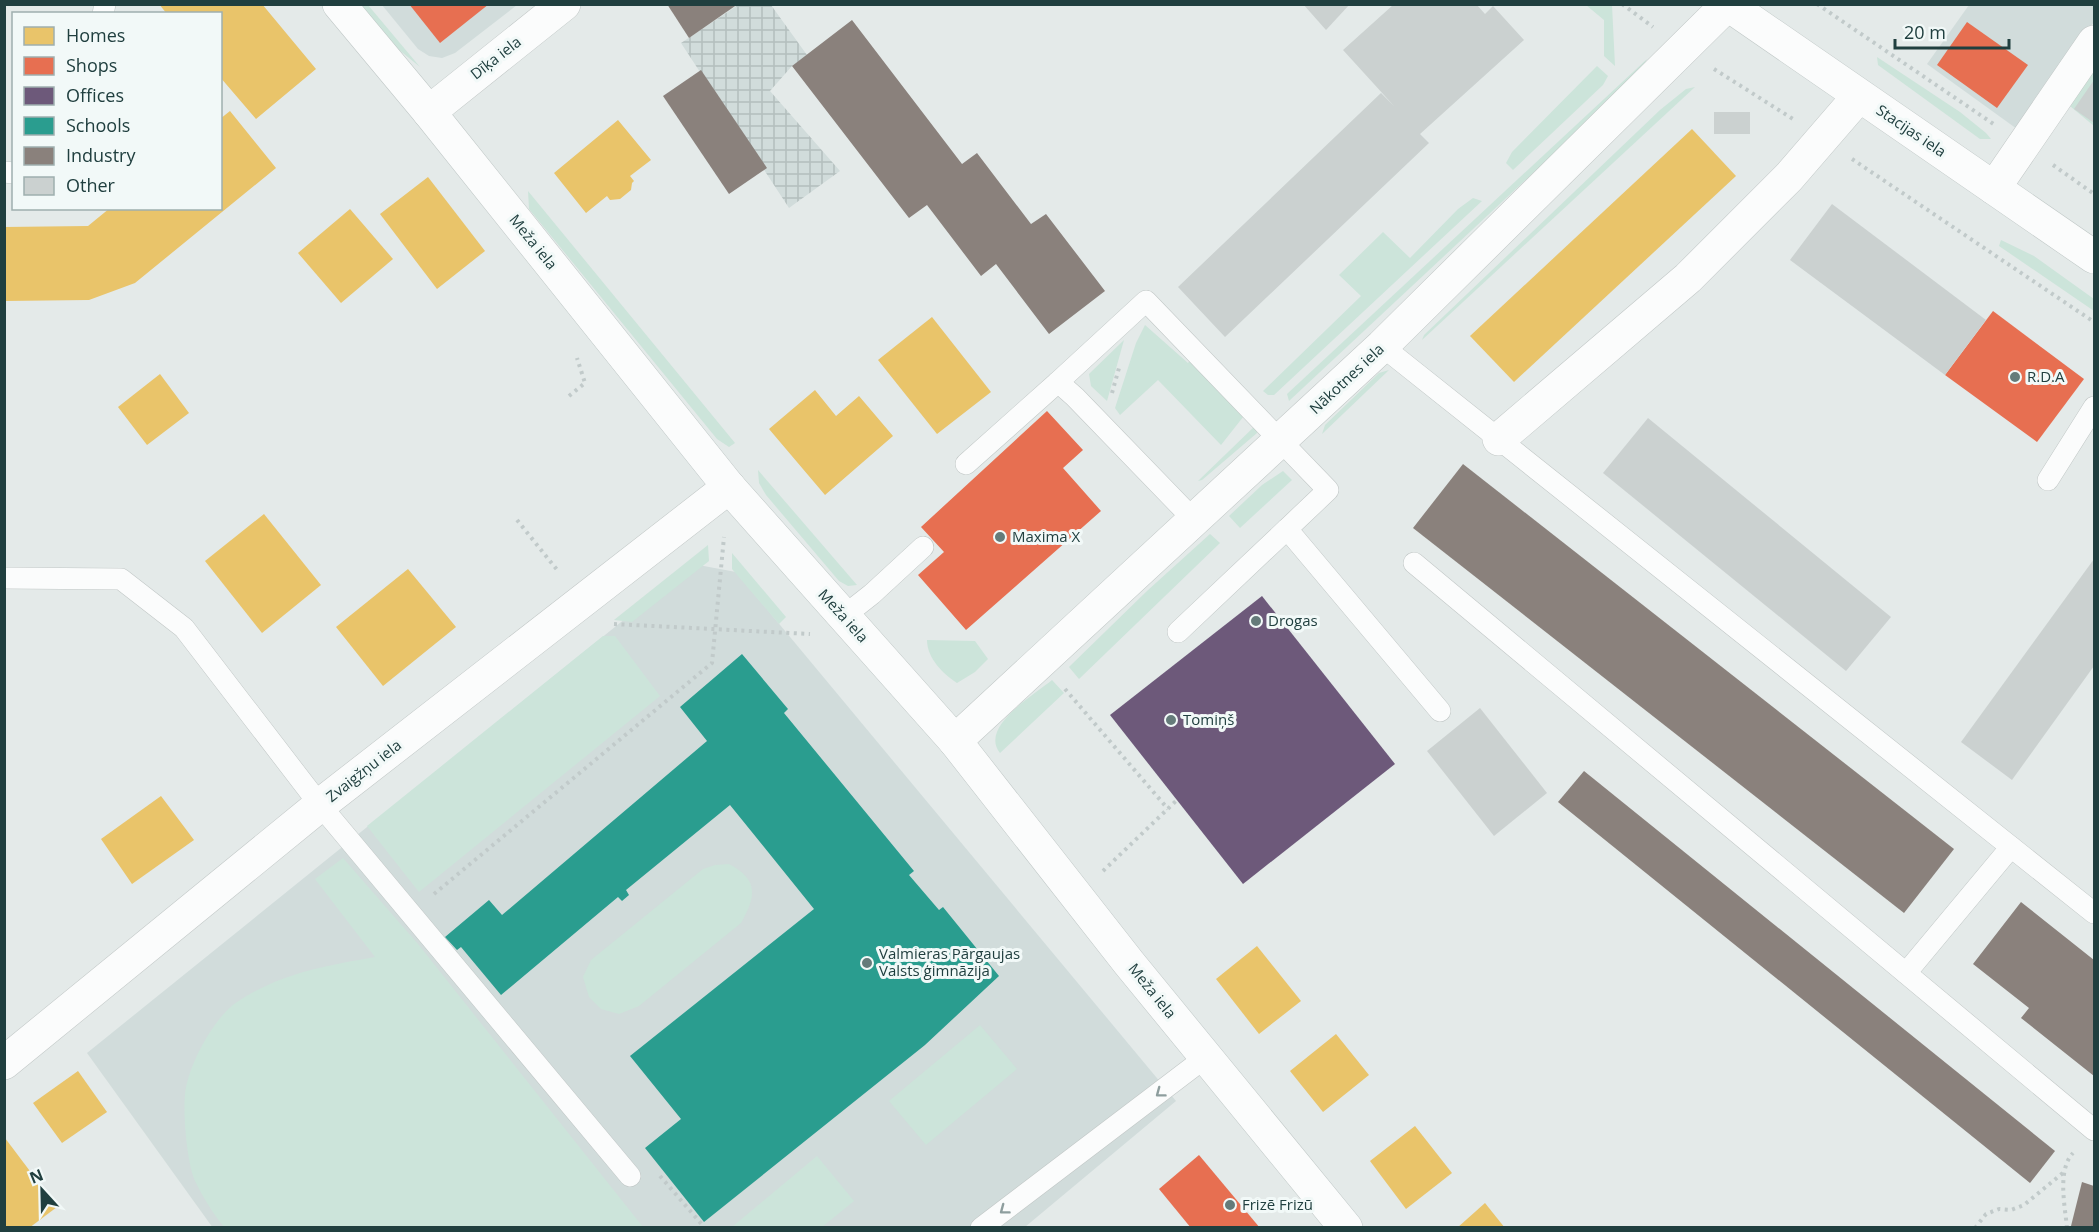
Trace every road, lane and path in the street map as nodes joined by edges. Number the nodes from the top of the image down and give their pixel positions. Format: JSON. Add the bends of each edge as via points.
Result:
{"nodes":[{"id":1,"x":339,"y":4,"type":"edge"},
{"id":2,"x":564,"y":4,"type":"edge"},
{"id":3,"x":1622,"y":4,"type":"edge"},
{"id":4,"x":1727,"y":4,"type":"edge"},
{"id":5,"x":1817,"y":4,"type":"edge"},
{"id":6,"x":1645,"y":21,"type":"dead end"},
{"id":7,"x":2094,"y":42,"type":"edge"},
{"id":8,"x":1721,"y":73,"type":"dead end"},
{"id":9,"x":1859,"y":96,"type":"junction"},
{"id":10,"x":429,"y":112,"type":"junction"},
{"id":11,"x":1797,"y":122,"type":"dead end"},
{"id":12,"x":2003,"y":130,"type":"dead end"},
{"id":13,"x":1847,"y":156,"type":"dead end"},
{"id":14,"x":2047,"y":161,"type":"dead end"},
{"id":15,"x":1994,"y":188,"type":"junction"},
{"id":16,"x":2094,"y":194,"type":"edge"},
{"id":17,"x":2094,"y":257,"type":"edge"},
{"id":18,"x":2094,"y":322,"type":"edge"},
{"id":19,"x":1383,"y":346,"type":"junction"},
{"id":20,"x":575,"y":352,"type":"dead end"},
{"id":21,"x":1058,"y":382,"type":"junction"},
{"id":22,"x":569,"y":396,"type":"dead end"},
{"id":23,"x":2094,"y":407,"type":"edge"},
{"id":24,"x":1499,"y":439,"type":"junction"},
{"id":25,"x":1281,"y":440,"type":"junction"},
{"id":26,"x":966,"y":464,"type":"dead end"},
{"id":27,"x":2048,"y":480,"type":"dead end"},
{"id":28,"x":729,"y":487,"type":"junction"},
{"id":29,"x":517,"y":520,"type":"dead end"},
{"id":30,"x":1194,"y":520,"type":"junction"},
{"id":31,"x":1287,"y":529,"type":"junction"},
{"id":32,"x":724,"y":537,"type":"dead end"},
{"id":33,"x":923,"y":547,"type":"dead end"},
{"id":34,"x":1414,"y":563,"type":"dead end"},
{"id":35,"x":558,"y":571,"type":"dead end"},
{"id":36,"x":4,"y":578,"type":"edge"},
{"id":37,"x":844,"y":616,"type":"junction"},
{"id":38,"x":610,"y":624,"type":"dead end"},
{"id":39,"x":716,"y":629,"type":"junction"},
{"id":40,"x":1178,"y":632,"type":"dead end"},
{"id":41,"x":814,"y":634,"type":"dead end"},
{"id":42,"x":1042,"y":661,"type":"junction"},
{"id":43,"x":1440,"y":711,"type":"dead end"},
{"id":44,"x":955,"y":741,"type":"junction"},
{"id":45,"x":1177,"y":800,"type":"dead end"},
{"id":46,"x":320,"y":805,"type":"junction"},
{"id":47,"x":1168,"y":809,"type":"junction"},
{"id":48,"x":2011,"y":847,"type":"junction"},
{"id":49,"x":1103,"y":871,"type":"dead end"},
{"id":50,"x":412,"y":913,"type":"junction"},
{"id":51,"x":2094,"y":913,"type":"edge"},
{"id":52,"x":1906,"y":973,"type":"junction"},
{"id":53,"x":1206,"y":1057,"type":"junction"},
{"id":54,"x":4,"y":1063,"type":"edge"},
{"id":55,"x":2094,"y":1130,"type":"edge"},
{"id":56,"x":2064,"y":1172,"type":"junction"},
{"id":57,"x":630,"y":1176,"type":"joint"},
{"id":58,"x":705,"y":1227,"type":"edge"},
{"id":59,"x":981,"y":1227,"type":"edge"},
{"id":60,"x":1346,"y":1227,"type":"edge"},
{"id":61,"x":1975,"y":1227,"type":"edge"},
{"id":62,"x":2067,"y":1227,"type":"edge"}],
"edges":[{"from":1,"to":10,"type":"street","name":"Meža iela"},
{"from":2,"to":10,"type":"street","name":"Dīķa iela"},
{"from":3,"to":6,"type":"path"},
{"from":4,"to":9,"type":"street","name":"Stacijas iela"},
{"from":4,"to":19,"type":"street","name":"Nākotnes iela"},
{"from":5,"to":12,"type":"path"},
{"from":7,"to":15,"type":"street"},
{"from":8,"to":11,"type":"path"},
{"from":9,"to":15,"type":"street","name":"Stacijas iela"},
{"from":9,"to":24,"type":"street","via":[[1789,177],[1688,278]]},
{"from":10,"to":28,"type":"street","name":"Meža iela"},
{"from":13,"to":18,"type":"path"},
{"from":14,"to":16,"type":"path"},
{"from":15,"to":17,"type":"street","name":"Stacijas iela"},
{"from":19,"to":24,"type":"lane"},
{"from":19,"to":25,"type":"street","name":"Nākotnes iela"},
{"from":20,"to":22,"type":"path","via":[[585,383]]},
{"from":21,"to":25,"type":"lane","via":[[1146,301]]},
{"from":21,"to":26,"type":"lane"},
{"from":21,"to":30,"type":"lane"},
{"from":23,"to":27,"type":"lane"},
{"from":24,"to":48,"type":"lane"},
{"from":25,"to":30,"type":"street","name":"Nākotnes iela"},
{"from":25,"to":31,"type":"lane","via":[[1328,490]]},
{"from":28,"to":37,"type":"street","name":"Meža iela"},
{"from":28,"to":46,"type":"street","name":"Zvaigžņu iela"},
{"from":29,"to":35,"type":"path"},
{"from":30,"to":42,"type":"street","name":"Nākotnes iela"},
{"from":31,"to":40,"type":"lane"},
{"from":31,"to":43,"type":"lane"},
{"from":32,"to":39,"type":"path"},
{"from":33,"to":37,"type":"lane"},
{"from":34,"to":52,"type":"lane"},
{"from":36,"to":46,"type":"lane","via":[[120,579],[184,628]]},
{"from":37,"to":44,"type":"street","name":"Meža iela"},
{"from":38,"to":39,"type":"path"},
{"from":39,"to":41,"type":"path"},
{"from":39,"to":50,"type":"path","via":[[712,663]]},
{"from":42,"to":44,"type":"street","name":"Nākotnes iela"},
{"from":42,"to":47,"type":"path"},
{"from":44,"to":53,"type":"street","name":"Meža iela"},
{"from":45,"to":47,"type":"path"},
{"from":46,"to":50,"type":"lane"},
{"from":46,"to":54,"type":"street","name":"Zvaigžņu iela"},
{"from":47,"to":49,"type":"path"},
{"from":48,"to":51,"type":"lane"},
{"from":48,"to":52,"type":"lane"},
{"from":50,"to":57,"type":"lane"},
{"from":52,"to":55,"type":"lane"},
{"from":53,"to":59,"type":"lane","one_way":true},
{"from":53,"to":60,"type":"street","name":"Meža iela"},
{"from":55,"to":56,"type":"path","via":[[2069,1157]]},
{"from":56,"to":61,"type":"path","via":[[2024,1205],[1986,1214]]},
{"from":56,"to":62,"type":"path"},
{"from":57,"to":58,"type":"path","via":[[658,1173]]}]}
